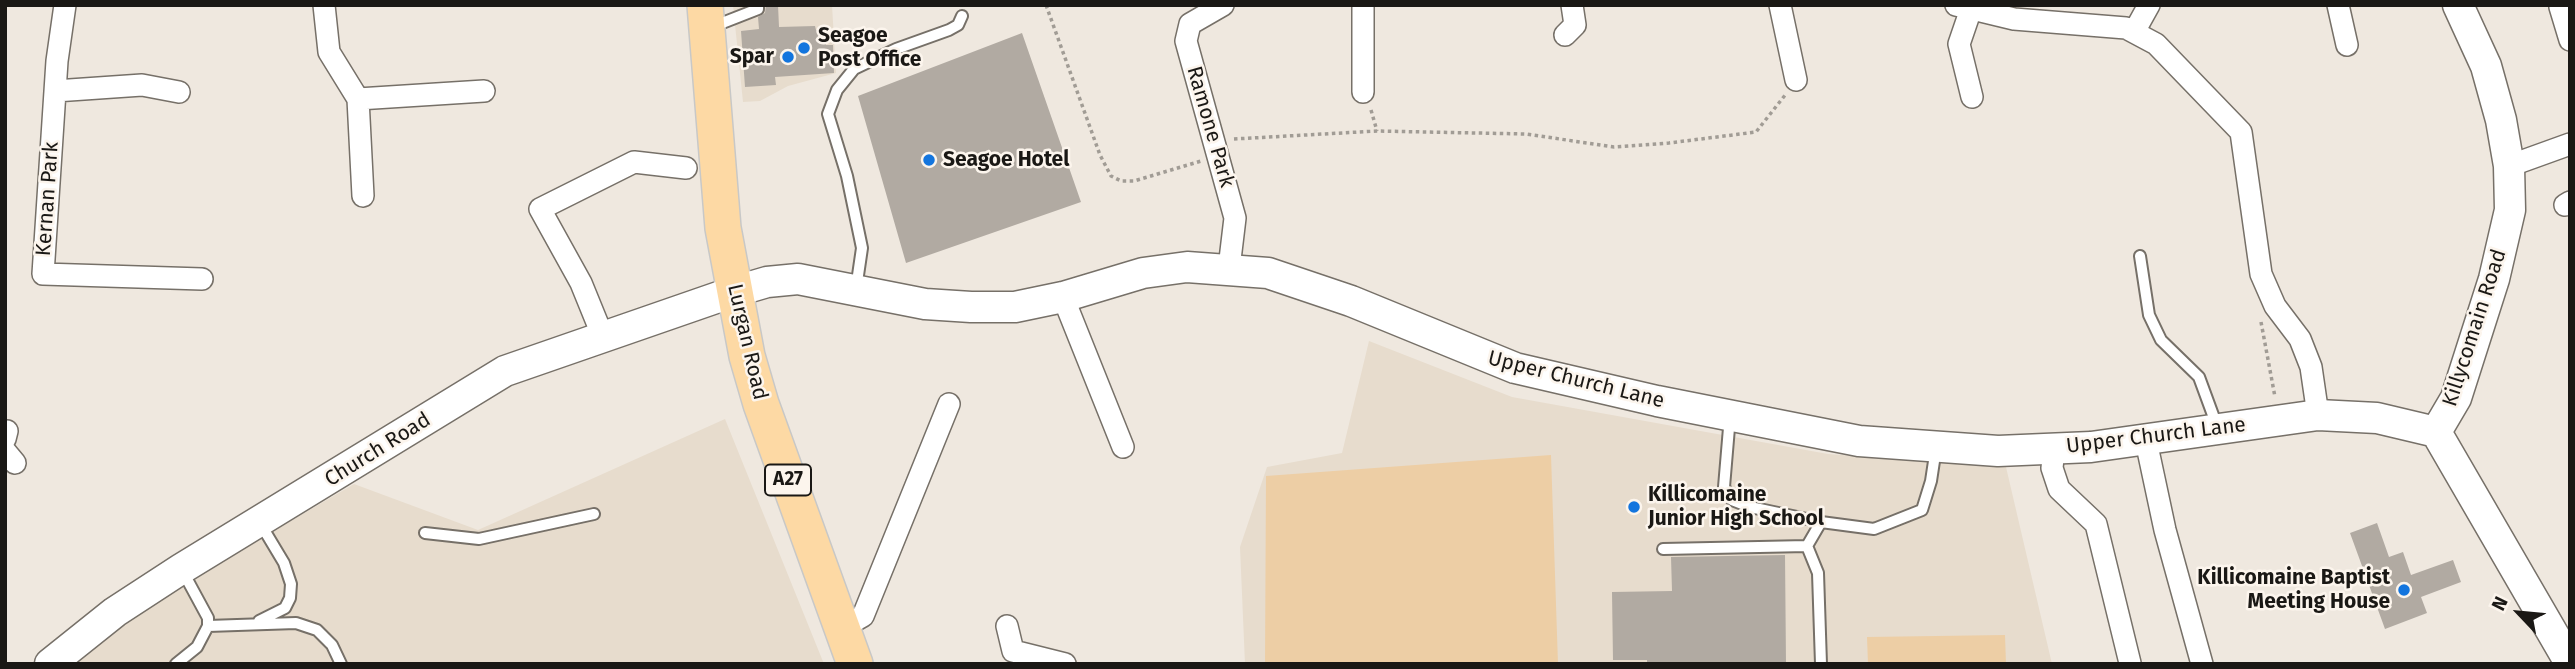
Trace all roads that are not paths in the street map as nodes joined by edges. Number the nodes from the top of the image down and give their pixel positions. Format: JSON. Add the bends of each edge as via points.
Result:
{"nodes":[{"id":1,"x":65,"y":5,"type":"edge"},
{"id":2,"x":324,"y":5,"type":"edge"},
{"id":3,"x":758,"y":5,"type":"edge"},
{"id":4,"x":1223,"y":5,"type":"edge"},
{"id":5,"x":1363,"y":5,"type":"edge"},
{"id":6,"x":1572,"y":5,"type":"edge"},
{"id":7,"x":1780,"y":5,"type":"edge"},
{"id":8,"x":2149,"y":5,"type":"edge"},
{"id":9,"x":2338,"y":5,"type":"edge"},
{"id":10,"x":2458,"y":5,"type":"edge"},
{"id":11,"x":1963,"y":7,"type":"edge"},
{"id":12,"x":2560,"y":7,"type":"dead end"},
{"id":13,"x":962,"y":16,"type":"dead end"},
{"id":14,"x":706,"y":17,"type":"edge"},
{"id":15,"x":2134,"y":32,"type":"junction"},
{"id":16,"x":1565,"y":35,"type":"dead end"},
{"id":17,"x":2570,"y":40,"type":"edge"},
{"id":18,"x":2347,"y":45,"type":"dead end"},
{"id":19,"x":1796,"y":80,"type":"road end"},
{"id":20,"x":55,"y":91,"type":"junction"},
{"id":21,"x":179,"y":92,"type":"dead end"},
{"id":22,"x":484,"y":92,"type":"dead end"},
{"id":23,"x":1363,"y":92,"type":"dead end"},
{"id":24,"x":1972,"y":97,"type":"dead end"},
{"id":25,"x":358,"y":99,"type":"junction"},
{"id":26,"x":2570,"y":144,"type":"edge"},
{"id":27,"x":2509,"y":166,"type":"junction"},
{"id":28,"x":686,"y":169,"type":"dead end"},
{"id":29,"x":363,"y":196,"type":"dead end"},
{"id":30,"x":2140,"y":256,"type":"dead end"},
{"id":31,"x":1229,"y":268,"type":"junction"},
{"id":32,"x":202,"y":279,"type":"dead end"},
{"id":33,"x":856,"y":289,"type":"junction"},
{"id":34,"x":733,"y":292,"type":"junction"},
{"id":35,"x":1063,"y":297,"type":"junction"},
{"id":36,"x":603,"y":337,"type":"junction"},
{"id":37,"x":949,"y":404,"type":"dead end"},
{"id":38,"x":2318,"y":415,"type":"junction"},
{"id":39,"x":1730,"y":416,"type":"junction"},
{"id":40,"x":2218,"y":429,"type":"junction"},
{"id":41,"x":2436,"y":432,"type":"junction"},
{"id":42,"x":2146,"y":441,"type":"junction"},
{"id":43,"x":1124,"y":447,"type":"dead end"},
{"id":44,"x":1936,"y":448,"type":"junction"},
{"id":45,"x":2054,"y":449,"type":"junction"},
{"id":46,"x":594,"y":514,"type":"dead end"},
{"id":47,"x":1821,"y":522,"type":"junction"},
{"id":48,"x":260,"y":523,"type":"junction"},
{"id":49,"x":425,"y":533,"type":"dead end"},
{"id":50,"x":1807,"y":545,"type":"junction"},
{"id":51,"x":1663,"y":550,"type":"dead end"},
{"id":52,"x":181,"y":569,"type":"junction"},
{"id":53,"x":250,"y":625,"type":"junction"},
{"id":54,"x":208,"y":626,"type":"junction"},
{"id":55,"x":1007,"y":626,"type":"dead end"},
{"id":56,"x":842,"y":628,"type":"junction"},
{"id":57,"x":2130,"y":663,"type":"edge"},
{"id":58,"x":2570,"y":663,"type":"edge"},
{"id":59,"x":50,"y":664,"type":"edge"},
{"id":60,"x":176,"y":664,"type":"edge"},
{"id":61,"x":341,"y":664,"type":"edge"},
{"id":62,"x":855,"y":664,"type":"edge"},
{"id":63,"x":1065,"y":664,"type":"edge"},
{"id":64,"x":1821,"y":664,"type":"edge"},
{"id":65,"x":2202,"y":664,"type":"edge"}],
"edges":[{"from":1,"to":20,"type":"street","name":"Kernan Park"},
{"from":2,"to":25,"type":"street","via":[[329,51]]},
{"from":3,"to":14,"type":"lane","via":[[758,9]]},
{"from":4,"to":31,"type":"street","name":"Ramone Park","via":[[1190,24],[1186,41],[1235,218]]},
{"from":5,"to":23,"type":"street"},
{"from":6,"to":16,"type":"street","via":[[1575,25]]},
{"from":7,"to":19,"type":"street"},
{"from":8,"to":15,"type":"street"},
{"from":9,"to":18,"type":"street"},
{"from":10,"to":27,"type":"street","name":"Killycomain Road","via":[[2486,66]]},
{"from":11,"to":15,"type":"street","via":[[2014,19]]},
{"from":11,"to":24,"type":"street","via":[[1959,44]]},
{"from":12,"to":17,"type":"street"},
{"from":13,"to":33,"type":"lane","via":[[958,25],[948,30],[854,69],[832,102],[828,114],[862,248]]},
{"from":14,"to":34,"type":"main road","name":"Lurgan Road","number":"A27"},
{"from":15,"to":38,"type":"street","via":[[2156,44],[2241,132],[2261,274],[2275,306],[2300,339],[2311,367]]},
{"from":20,"to":21,"type":"street","via":[[142,86]]},
{"from":20,"to":32,"type":"street","name":"Kernan Park","via":[[43,274]]},
{"from":22,"to":25,"type":"street"},
{"from":25,"to":29,"type":"street"},
{"from":26,"to":27,"type":"street"},
{"from":27,"to":41,"type":"street","name":"Killycomain Road","via":[[2510,210],[2494,279],[2456,398]]},
{"from":28,"to":36,"type":"street","via":[[634,162],[540,209],[581,283]]},
{"from":30,"to":40,"type":"lane","via":[[2149,315],[2161,340],[2199,377]]},
{"from":31,"to":35,"type":"street","name":"Upper Church Lane","via":[[1143,272]]},
{"from":31,"to":39,"type":"street","name":"Upper Church Lane","via":[[1305,285],[1515,368]]},
{"from":33,"to":34,"type":"street","name":"Upper Church Lane","via":[[798,279]]},
{"from":33,"to":35,"type":"street","name":"Upper Church Lane","via":[[925,304],[971,307],[1015,307]]},
{"from":34,"to":36,"type":"street","name":"Church Road"},
{"from":34,"to":56,"type":"main road","name":"Lurgan Road","number":"A27","via":[[761,404]]},
{"from":35,"to":43,"type":"street"},
{"from":36,"to":48,"type":"street","name":"Church Road","via":[[505,372]]},
{"from":37,"to":56,"type":"street","via":[[863,616]]},
{"from":38,"to":40,"type":"street","name":"Upper Church Lane"},
{"from":38,"to":41,"type":"street","name":"Upper Church Lane","via":[[2377,418]]},
{"from":39,"to":44,"type":"street","name":"Upper Church Lane","via":[[1859,441]]},
{"from":39,"to":47,"type":"lane","via":[[1724,487],[1732,500]]},
{"from":40,"to":42,"type":"street","name":"Upper Church Lane"},
{"from":41,"to":58,"type":"street","name":"Killycomain Road"},
{"from":42,"to":45,"type":"street","name":"Upper Church Lane"},
{"from":42,"to":65,"type":"street"},
{"from":44,"to":45,"type":"street","name":"Upper Church Lane"},
{"from":44,"to":47,"type":"lane","via":[[1922,510],[1874,529]]},
{"from":45,"to":57,"type":"street","via":[[2052,468],[2059,489],[2096,524],[2107,596]]},
{"from":46,"to":49,"type":"lane","via":[[479,539]]},
{"from":47,"to":50,"type":"lane"},
{"from":48,"to":52,"type":"street","name":"Church Road"},
{"from":48,"to":53,"type":"lane","via":[[284,563],[290,598],[278,614]]},
{"from":50,"to":51,"type":"lane"},
{"from":50,"to":64,"type":"lane","via":[[1818,573]]},
{"from":52,"to":54,"type":"lane"},
{"from":52,"to":59,"type":"street","name":"Church Road","via":[[115,612]]},
{"from":53,"to":54,"type":"lane"},
{"from":53,"to":61,"type":"lane","via":[[296,623],[317,630],[332,645]]},
{"from":54,"to":60,"type":"lane","via":[[197,647]]},
{"from":55,"to":63,"type":"street","via":[[1013,651]]},
{"from":56,"to":62,"type":"main road","name":"Lurgan Road","number":"A27"}]}
